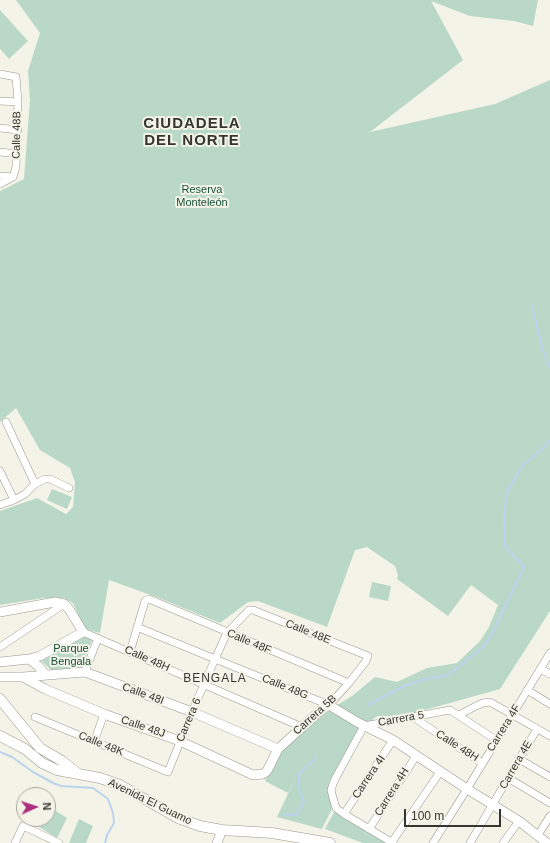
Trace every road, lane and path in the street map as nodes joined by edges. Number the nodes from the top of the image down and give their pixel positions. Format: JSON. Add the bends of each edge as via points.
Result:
{"nodes":[{"id":1,"x":0,"y":74,"type":"edge"},
{"id":2,"x":0,"y":101,"type":"edge"},
{"id":3,"x":18,"y":102,"type":"junction"},
{"id":4,"x":0,"y":128,"type":"edge"},
{"id":5,"x":18,"y":130,"type":"junction"},
{"id":6,"x":0,"y":152,"type":"edge"},
{"id":7,"x":17,"y":154,"type":"junction"},
{"id":8,"x":0,"y":176,"type":"edge"},
{"id":9,"x":13,"y":177,"type":"junction"},
{"id":10,"x":0,"y":184,"type":"edge"},
{"id":11,"x":6,"y":422,"type":"dead end"},
{"id":12,"x":0,"y":471,"type":"edge"},
{"id":13,"x":34,"y":484,"type":"junction"},
{"id":14,"x":68,"y":488,"type":"dead end"},
{"id":15,"x":14,"y":500,"type":"junction"},
{"id":16,"x":0,"y":505,"type":"edge"},
{"id":17,"x":64,"y":604,"type":"junction"},
{"id":18,"x":249,"y":610,"type":"joint"},
{"id":19,"x":0,"y":612,"type":"edge"},
{"id":20,"x":137,"y":627,"type":"junction"},
{"id":21,"x":83,"y":632,"type":"junction"},
{"id":22,"x":227,"y":633,"type":"junction"},
{"id":23,"x":98,"y":638,"type":"junction"},
{"id":24,"x":0,"y":647,"type":"edge"},
{"id":25,"x":130,"y":652,"type":"junction"},
{"id":26,"x":550,"y":653,"type":"edge"},
{"id":27,"x":368,"y":656,"type":"joint"},
{"id":28,"x":29,"y":659,"type":"junction"},
{"id":29,"x":215,"y":659,"type":"junction"},
{"id":30,"x":10,"y":661,"type":"junction"},
{"id":31,"x":0,"y":662,"type":"edge"},
{"id":32,"x":540,"y":669,"type":"junction"},
{"id":33,"x":85,"y":672,"type":"junction"},
{"id":34,"x":550,"y":674,"type":"edge"},
{"id":35,"x":46,"y":675,"type":"junction"},
{"id":36,"x":12,"y":677,"type":"junction"},
{"id":37,"x":23,"y":677,"type":"junction"},
{"id":38,"x":0,"y":678,"type":"edge"},
{"id":39,"x":349,"y":683,"type":"junction"},
{"id":40,"x":204,"y":684,"type":"junction"},
{"id":41,"x":527,"y":690,"type":"junction"},
{"id":42,"x":0,"y":699,"type":"edge"},
{"id":43,"x":550,"y":704,"type":"edge"},
{"id":44,"x":329,"y":705,"type":"junction"},
{"id":45,"x":192,"y":712,"type":"junction"},
{"id":46,"x":104,"y":714,"type":"junction"},
{"id":47,"x":512,"y":714,"type":"junction"},
{"id":48,"x":460,"y":715,"type":"junction"},
{"id":49,"x":35,"y":716,"type":"dead end"},
{"id":50,"x":412,"y":717,"type":"junction"},
{"id":51,"x":364,"y":726,"type":"junction"},
{"id":52,"x":302,"y":727,"type":"junction"},
{"id":53,"x":537,"y":729,"type":"junction"},
{"id":54,"x":0,"y":736,"type":"edge"},
{"id":55,"x":550,"y":736,"type":"edge"},
{"id":56,"x":393,"y":740,"type":"junction"},
{"id":57,"x":496,"y":740,"type":"junction"},
{"id":58,"x":180,"y":741,"type":"junction"},
{"id":59,"x":94,"y":742,"type":"junction"},
{"id":60,"x":278,"y":749,"type":"junction"},
{"id":61,"x":416,"y":756,"type":"junction"},
{"id":62,"x":519,"y":759,"type":"junction"},
{"id":63,"x":482,"y":763,"type":"junction"},
{"id":64,"x":168,"y":772,"type":"joint"},
{"id":65,"x":440,"y":772,"type":"junction"},
{"id":66,"x":77,"y":773,"type":"junction"},
{"id":67,"x":262,"y":774,"type":"joint"},
{"id":68,"x":550,"y":777,"type":"edge"},
{"id":69,"x":508,"y":778,"type":"junction"},
{"id":70,"x":467,"y":789,"type":"junction"},
{"id":71,"x":550,"y":802,"type":"edge"},
{"id":72,"x":493,"y":805,"type":"junction"},
{"id":73,"x":344,"y":814,"type":"junction"},
{"id":74,"x":550,"y":816,"type":"edge"},
{"id":75,"x":519,"y":821,"type":"junction"},
{"id":76,"x":369,"y":829,"type":"junction"},
{"id":77,"x":222,"y":830,"type":"junction"},
{"id":78,"x":538,"y":835,"type":"junction"},
{"id":79,"x":15,"y":843,"type":"edge"},
{"id":80,"x":59,"y":843,"type":"edge"},
{"id":81,"x":217,"y":843,"type":"edge"},
{"id":82,"x":330,"y":843,"type":"edge"},
{"id":83,"x":393,"y":843,"type":"edge"},
{"id":84,"x":433,"y":843,"type":"edge"},
{"id":85,"x":470,"y":843,"type":"edge"},
{"id":86,"x":503,"y":843,"type":"edge"},
{"id":87,"x":547,"y":843,"type":"edge"}],
"edges":[{"from":1,"to":3,"type":"street","name":"Calle 48B","via":[[16,77]]},
{"from":2,"to":3,"type":"street"},
{"from":3,"to":5,"type":"street","name":"Calle 48B"},
{"from":4,"to":5,"type":"street"},
{"from":5,"to":7,"type":"street","name":"Calle 48B"},
{"from":6,"to":7,"type":"street"},
{"from":7,"to":9,"type":"street","name":"Calle 48B"},
{"from":8,"to":9,"type":"street"},
{"from":9,"to":10,"type":"street"},
{"from":11,"to":13,"type":"street"},
{"from":12,"to":15,"type":"street"},
{"from":13,"to":14,"type":"street","via":[[50,479]]},
{"from":13,"to":15,"type":"street","via":[[25,494]]},
{"from":15,"to":16,"type":"street"},
{"from":17,"to":19,"type":"street","via":[[56,602]]},
{"from":17,"to":21,"type":"street"},
{"from":17,"to":24,"type":"street"},
{"from":18,"to":22,"type":"street","name":"Carrera 6"},
{"from":18,"to":27,"type":"street","name":"Calle 48E","via":[[260,612]]},
{"from":20,"to":22,"type":"street","name":"Calle 48F","via":[[145,601],[149,599]]},
{"from":20,"to":25,"type":"street"},
{"from":20,"to":29,"type":"street","name":"Calle 48G"},
{"from":21,"to":23,"type":"street","name":"Calle 48H"},
{"from":21,"to":28,"type":"street","via":[[40,656]]},
{"from":22,"to":29,"type":"street","name":"Carrera 6"},
{"from":22,"to":39,"type":"street","name":"Calle 48F"},
{"from":23,"to":25,"type":"street","name":"Calle 48H"},
{"from":23,"to":33,"type":"street"},
{"from":25,"to":40,"type":"street","name":"Calle 48H"},
{"from":26,"to":32,"type":"street","name":"Carrera 4F"},
{"from":27,"to":39,"type":"street","name":"Carrera 5B"},
{"from":28,"to":30,"type":"street"},
{"from":28,"to":35,"type":"street"},
{"from":29,"to":40,"type":"street","name":"Carrera 6"},
{"from":29,"to":44,"type":"street","name":"Calle 48G"},
{"from":30,"to":31,"type":"street"},
{"from":30,"to":36,"type":"street"},
{"from":32,"to":34,"type":"street"},
{"from":32,"to":41,"type":"street","name":"Carrera 4F"},
{"from":33,"to":35,"type":"street","name":"Calle 48I"},
{"from":33,"to":45,"type":"street","name":"Calle 48I"},
{"from":35,"to":37,"type":"street","name":"Calle 48I"},
{"from":36,"to":37,"type":"street","name":"Calle 48I"},
{"from":36,"to":38,"type":"street","name":"Calle 48I"},
{"from":37,"to":46,"type":"street","name":"Calle 48J"},
{"from":39,"to":44,"type":"street","name":"Carrera 5B"},
{"from":40,"to":45,"type":"street","name":"Carrera 6"},
{"from":40,"to":52,"type":"street","name":"Calle 48H"},
{"from":41,"to":43,"type":"street"},
{"from":41,"to":47,"type":"street","name":"Carrera 4F"},
{"from":42,"to":66,"type":"main road","name":"Avenida El Guamo","via":[[40,748]]},
{"from":44,"to":51,"type":"street","name":"Calle 48G"},
{"from":44,"to":52,"type":"street","name":"Carrera 5B"},
{"from":45,"to":58,"type":"street","name":"Carrera 6"},
{"from":45,"to":60,"type":"street","name":"Calle 48I"},
{"from":46,"to":58,"type":"street","name":"Calle 48J"},
{"from":46,"to":59,"type":"street"},
{"from":47,"to":48,"type":"street","via":[[490,702]]},
{"from":47,"to":53,"type":"street"},
{"from":47,"to":57,"type":"street","name":"Carrera 4F"},
{"from":48,"to":50,"type":"street","name":"Carrera 5","via":[[450,710]]},
{"from":48,"to":57,"type":"street"},
{"from":49,"to":59,"type":"street","name":"Calle 48K"},
{"from":50,"to":51,"type":"street","name":"Carrera 5"},
{"from":50,"to":63,"type":"street","name":"Calle 48H"},
{"from":51,"to":56,"type":"street"},
{"from":51,"to":73,"type":"street","name":"Carrera 5","via":[[331,790],[336,808]]},
{"from":52,"to":60,"type":"street","name":"Carrera 5B"},
{"from":53,"to":55,"type":"street"},
{"from":53,"to":62,"type":"street","name":"Carrera 4E"},
{"from":54,"to":66,"type":"main road","name":"Avenida El Guamo","via":[[25,749],[42,763],[57,770]]},
{"from":56,"to":61,"type":"street"},
{"from":56,"to":73,"type":"street","name":"Carrera 4I"},
{"from":57,"to":63,"type":"street","name":"Carrera 4F"},
{"from":58,"to":64,"type":"street","name":"Carrera 6"},
{"from":58,"to":67,"type":"street","name":"Calle 48J","via":[[253,774]]},
{"from":59,"to":64,"type":"street","name":"Calle 48K"},
{"from":60,"to":67,"type":"street","name":"Carrera 5B","via":[[267,771]]},
{"from":61,"to":65,"type":"street"},
{"from":61,"to":76,"type":"street","name":"Carrera 4H"},
{"from":62,"to":68,"type":"street"},
{"from":62,"to":69,"type":"street","name":"Carrera 4E"},
{"from":63,"to":70,"type":"street","name":"Carrera 4F"},
{"from":65,"to":70,"type":"street"},
{"from":65,"to":83,"type":"street"},
{"from":66,"to":77,"type":"main road","name":"Avenida El Guamo","via":[[120,785],[178,818]]},
{"from":69,"to":71,"type":"street"},
{"from":69,"to":72,"type":"street","name":"Carrera 4E"},
{"from":70,"to":72,"type":"street"},
{"from":70,"to":84,"type":"street","name":"Carrera 4F"},
{"from":72,"to":75,"type":"street"},
{"from":72,"to":85,"type":"street","name":"Carrera 4E"},
{"from":73,"to":76,"type":"street"},
{"from":74,"to":78,"type":"street"},
{"from":75,"to":78,"type":"street"},
{"from":75,"to":86,"type":"street"},
{"from":76,"to":83,"type":"street"},
{"from":77,"to":81,"type":"street"},
{"from":77,"to":82,"type":"main road","name":"Avenida El Guamo","via":[[272,833]]},
{"from":78,"to":87,"type":"street"},
{"from":79,"to":80,"type":"street","via":[[23,826]]}]}
